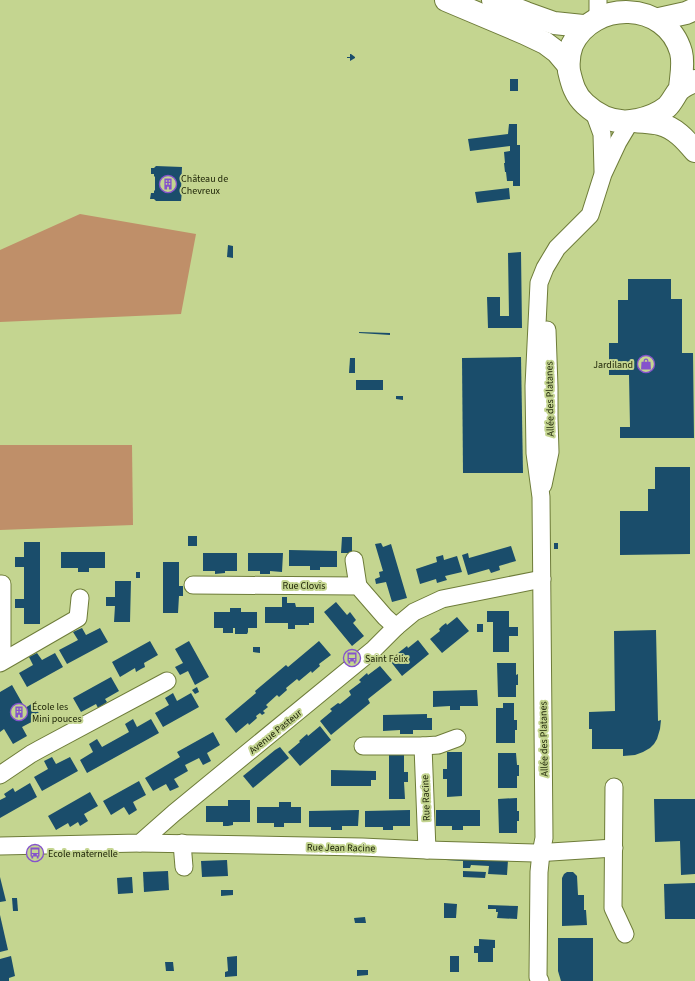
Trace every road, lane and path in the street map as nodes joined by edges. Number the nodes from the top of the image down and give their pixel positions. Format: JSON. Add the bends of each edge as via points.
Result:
{"nodes":[{"id":1,"x":446,"y":0,"type":"edge"},
{"id":2,"x":493,"y":0,"type":"edge"},
{"id":3,"x":626,"y":4,"type":"edge"},
{"id":4,"x":695,"y":9,"type":"edge"},
{"id":5,"x":593,"y":14,"type":"edge"},
{"id":6,"x":659,"y":19,"type":"junction"},
{"id":7,"x":676,"y":38,"type":"junction"},
{"id":8,"x":695,"y":51,"type":"edge"},
{"id":9,"x":568,"y":65,"type":"junction"},
{"id":10,"x":688,"y":85,"type":"edge"},
{"id":11,"x":594,"y":112,"type":"junction"},
{"id":12,"x":633,"y":121,"type":"junction"},
{"id":13,"x":695,"y":151,"type":"edge"},
{"id":14,"x":603,"y":174,"type":"junction"},
{"id":15,"x":354,"y":560,"type":"dead end"},
{"id":16,"x":542,"y":579,"type":"junction"},
{"id":17,"x":0,"y":584,"type":"edge"},
{"id":18,"x":193,"y":585,"type":"dead end"},
{"id":19,"x":358,"y":586,"type":"junction"},
{"id":20,"x":80,"y":598,"type":"dead end"},
{"id":21,"x":396,"y":627,"type":"junction"},
{"id":22,"x":1,"y":662,"type":"edge"},
{"id":23,"x":167,"y":681,"type":"dead end"},
{"id":24,"x":458,"y":738,"type":"dead end"},
{"id":25,"x":363,"y":746,"type":"dead end"},
{"id":26,"x":423,"y":746,"type":"junction"},
{"id":27,"x":0,"y":775,"type":"edge"},
{"id":28,"x":614,"y":787,"type":"dead end"},
{"id":29,"x":140,"y":844,"type":"junction"},
{"id":30,"x":182,"y":844,"type":"junction"},
{"id":31,"x":0,"y":846,"type":"edge"},
{"id":32,"x":614,"y":848,"type":"junction"},
{"id":33,"x":427,"y":850,"type":"junction"},
{"id":34,"x":541,"y":853,"type":"junction"},
{"id":35,"x":184,"y":867,"type":"dead end"},
{"id":36,"x":625,"y":934,"type":"dead end"},
{"id":37,"x":540,"y":981,"type":"edge"}],
"edges":[{"from":1,"to":9,"type":"main road","via":[[545,43]]},
{"from":2,"to":5,"type":"main road","via":[[554,23]]},
{"from":3,"to":5,"type":"main road"},
{"from":3,"to":6,"type":"main road"},
{"from":4,"to":6,"type":"main road"},
{"from":5,"to":9,"type":"main road","via":[[575,38]]},
{"from":6,"to":7,"type":"main road"},
{"from":7,"to":8,"type":"main road"},
{"from":7,"to":10,"type":"main road","via":[[681,53],[682,70]]},
{"from":9,"to":11,"type":"main road","via":[[572,84],[580,100]]},
{"from":10,"to":12,"type":"main road","via":[[661,111],[651,117]]},
{"from":11,"to":12,"type":"main road","via":[[611,120]]},
{"from":11,"to":14,"type":"street","name":"Allée des Platanes","via":[[602,134]]},
{"from":12,"to":13,"type":"main road","via":[[661,125],[675,131]]},
{"from":12,"to":14,"type":"street","name":"Allée des Platanes","via":[[618,142]]},
{"from":14,"to":16,"type":"street","name":"Allée des Platanes","via":[[590,215],[557,248],[539,283],[539,301],[547,332],[550,452],[541,497]]},
{"from":15,"to":19,"type":"street"},
{"from":16,"to":21,"type":"street","name":"Avenue Pasteur","via":[[442,599],[414,612]]},
{"from":16,"to":34,"type":"street","name":"Allée des Platanes","via":[[544,838]]},
{"from":17,"to":22,"type":"street"},
{"from":18,"to":19,"type":"street","name":"Rue Clovis"},
{"from":19,"to":21,"type":"street"},
{"from":20,"to":22,"type":"street","via":[[78,618]]},
{"from":21,"to":29,"type":"street","name":"Avenue Pasteur","via":[[374,649],[174,813]]},
{"from":23,"to":27,"type":"street","via":[[36,751]]},
{"from":24,"to":26,"type":"street","via":[[438,745]]},
{"from":25,"to":26,"type":"street"},
{"from":26,"to":33,"type":"street","name":"Rue Racine"},
{"from":28,"to":32,"type":"street"},
{"from":29,"to":30,"type":"street","name":"Rue Jean Racine"},
{"from":29,"to":31,"type":"street"},
{"from":30,"to":33,"type":"street","name":"Rue Jean Racine"},
{"from":30,"to":35,"type":"street"},
{"from":32,"to":34,"type":"street","name":"Rue Jean Racine"},
{"from":32,"to":36,"type":"street","via":[[613,908]]},
{"from":33,"to":34,"type":"street","name":"Rue Jean Racine"},
{"from":34,"to":37,"type":"street","name":"Allée des Platanes","via":[[538,970]]}]}
